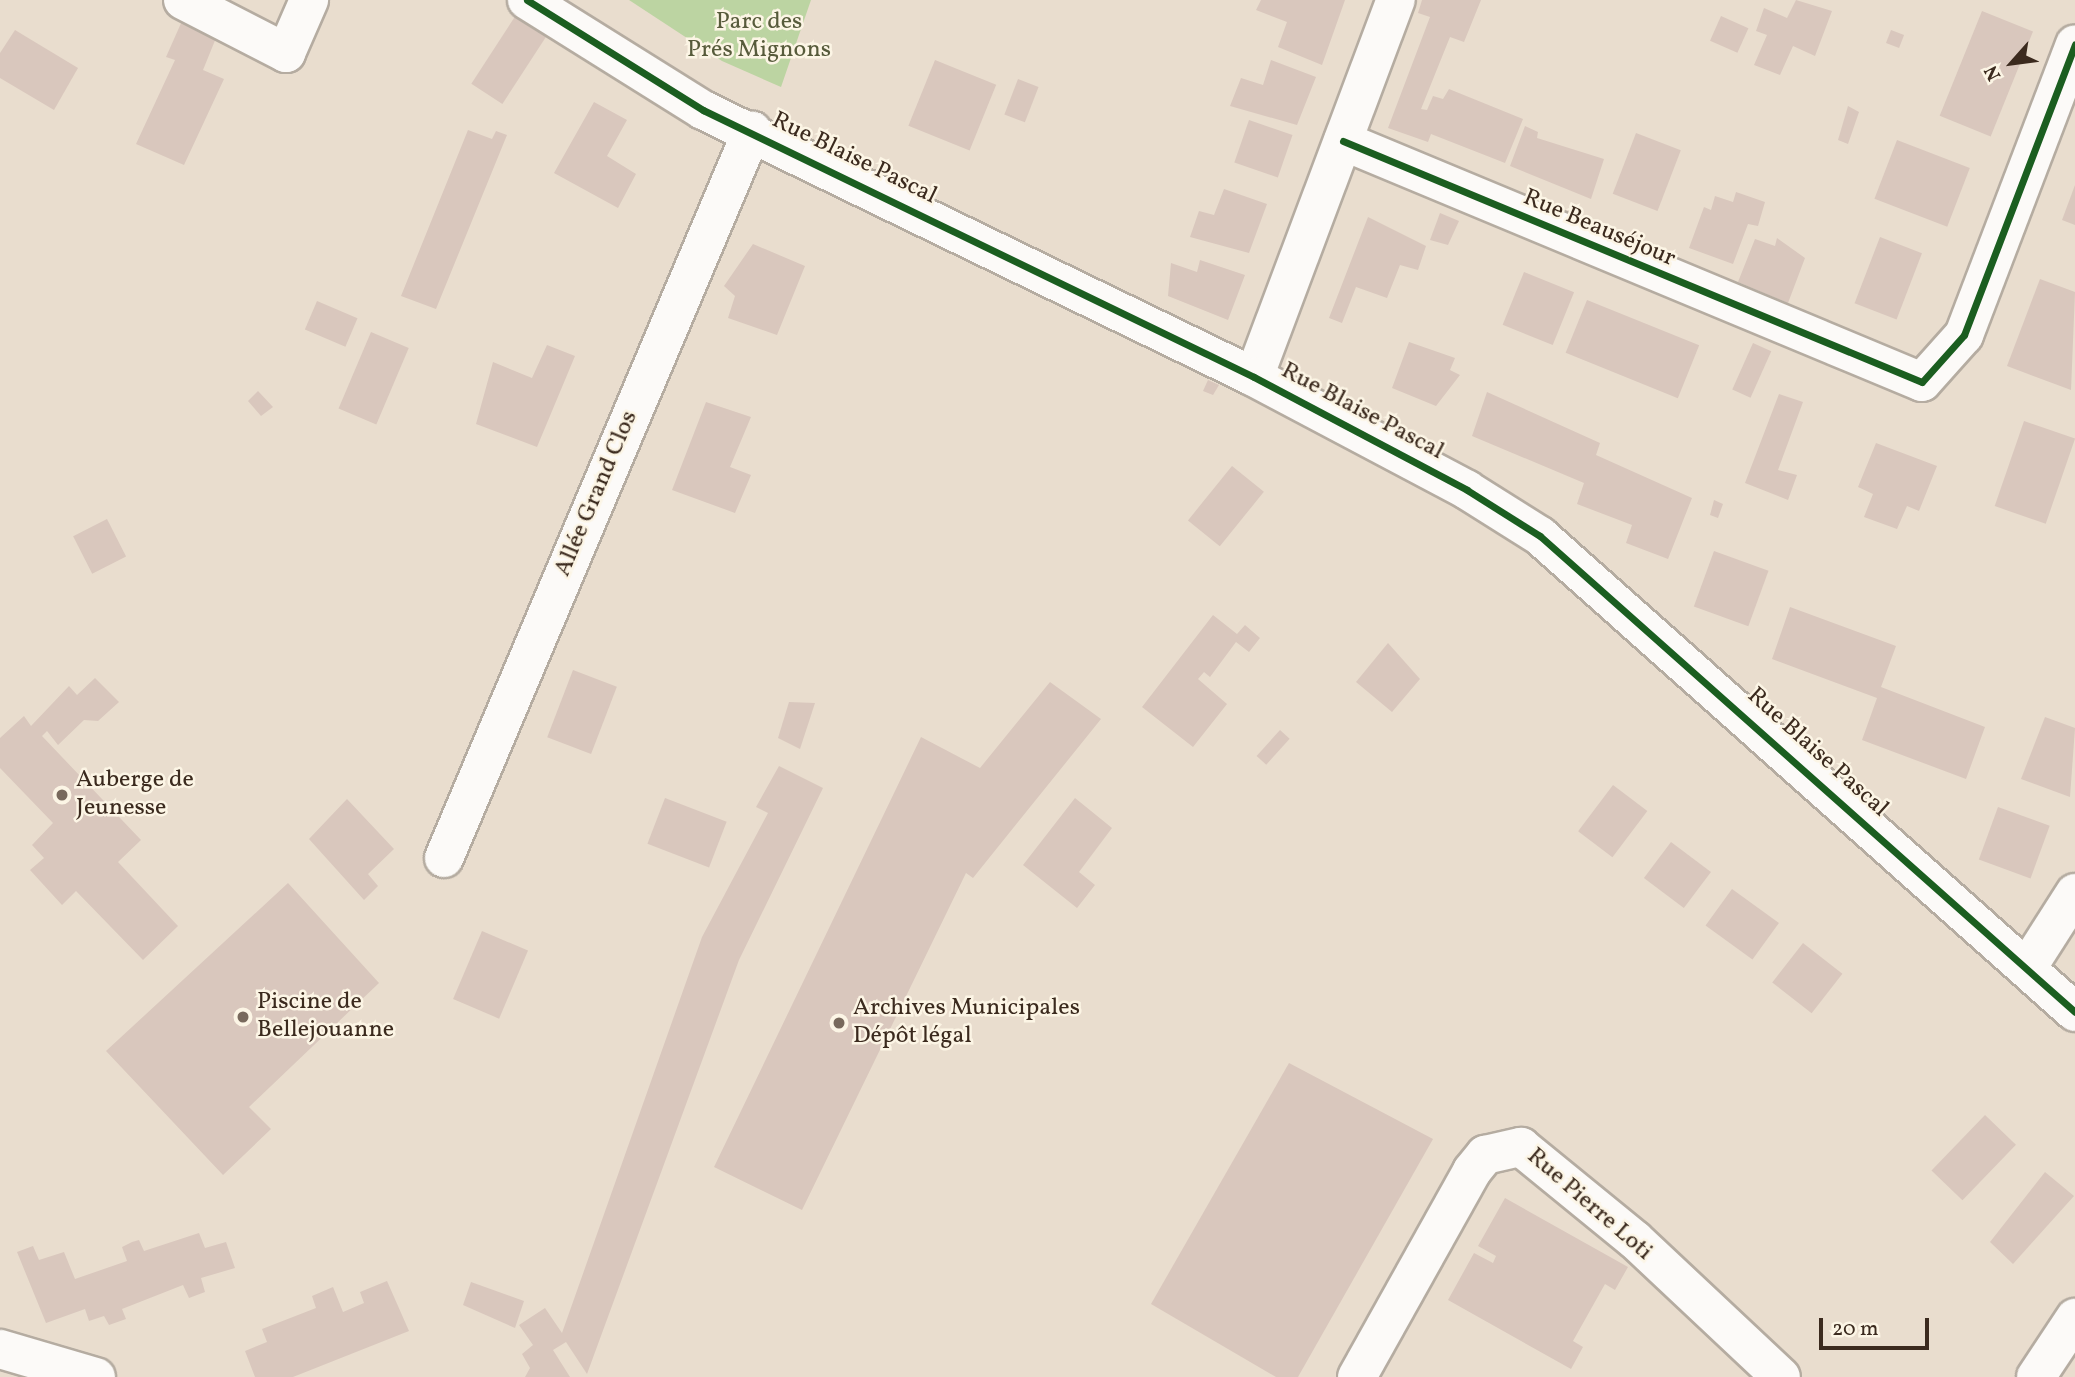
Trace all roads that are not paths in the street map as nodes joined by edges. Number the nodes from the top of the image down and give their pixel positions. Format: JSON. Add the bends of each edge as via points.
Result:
{"nodes":[{"id":1,"x":183,"y":0,"type":"edge"},
{"id":2,"x":309,"y":0,"type":"edge"},
{"id":3,"x":527,"y":0,"type":"edge"},
{"id":4,"x":1396,"y":0,"type":"edge"},
{"id":5,"x":2075,"y":44,"type":"edge"},
{"id":6,"x":752,"y":131,"type":"junction"},
{"id":7,"x":1343,"y":141,"type":"junction"},
{"id":8,"x":1255,"y":377,"type":"junction"},
{"id":9,"x":444,"y":858,"type":"dead end"},
{"id":10,"x":2075,"y":893,"type":"edge"},
{"id":11,"x":2027,"y":968,"type":"junction"},
{"id":12,"x":2075,"y":1012,"type":"edge"},
{"id":13,"x":2075,"y":1318,"type":"edge"},
{"id":14,"x":0,"y":1349,"type":"edge"},
{"id":15,"x":87,"y":1376,"type":"edge"},
{"id":16,"x":1357,"y":1377,"type":"edge"},
{"id":17,"x":1782,"y":1377,"type":"edge"},
{"id":18,"x":2036,"y":1377,"type":"edge"}],
"edges":[{"from":1,"to":2,"type":"street","via":[[286,53]]},
{"from":3,"to":6,"type":"street","name":"Rue Blaise Pascal","via":[[704,110]]},
{"from":4,"to":7,"type":"street"},
{"from":5,"to":7,"type":"street","name":"Rue Beauséjour","via":[[1964,335],[1922,382]]},
{"from":6,"to":8,"type":"street","name":"Rue Blaise Pascal"},
{"from":6,"to":9,"type":"street","name":"Allée Grand Clos"},
{"from":7,"to":8,"type":"street"},
{"from":8,"to":11,"type":"street","name":"Rue Blaise Pascal","via":[[1467,490],[1540,537]]},
{"from":10,"to":11,"type":"street"},
{"from":11,"to":12,"type":"street","name":"Rue Blaise Pascal"},
{"from":13,"to":18,"type":"street"},
{"from":14,"to":15,"type":"street"},
{"from":16,"to":17,"type":"street","name":"Rue Pierre Loti","via":[[1472,1171],[1485,1155],[1521,1147],[1596,1206]]}]}
